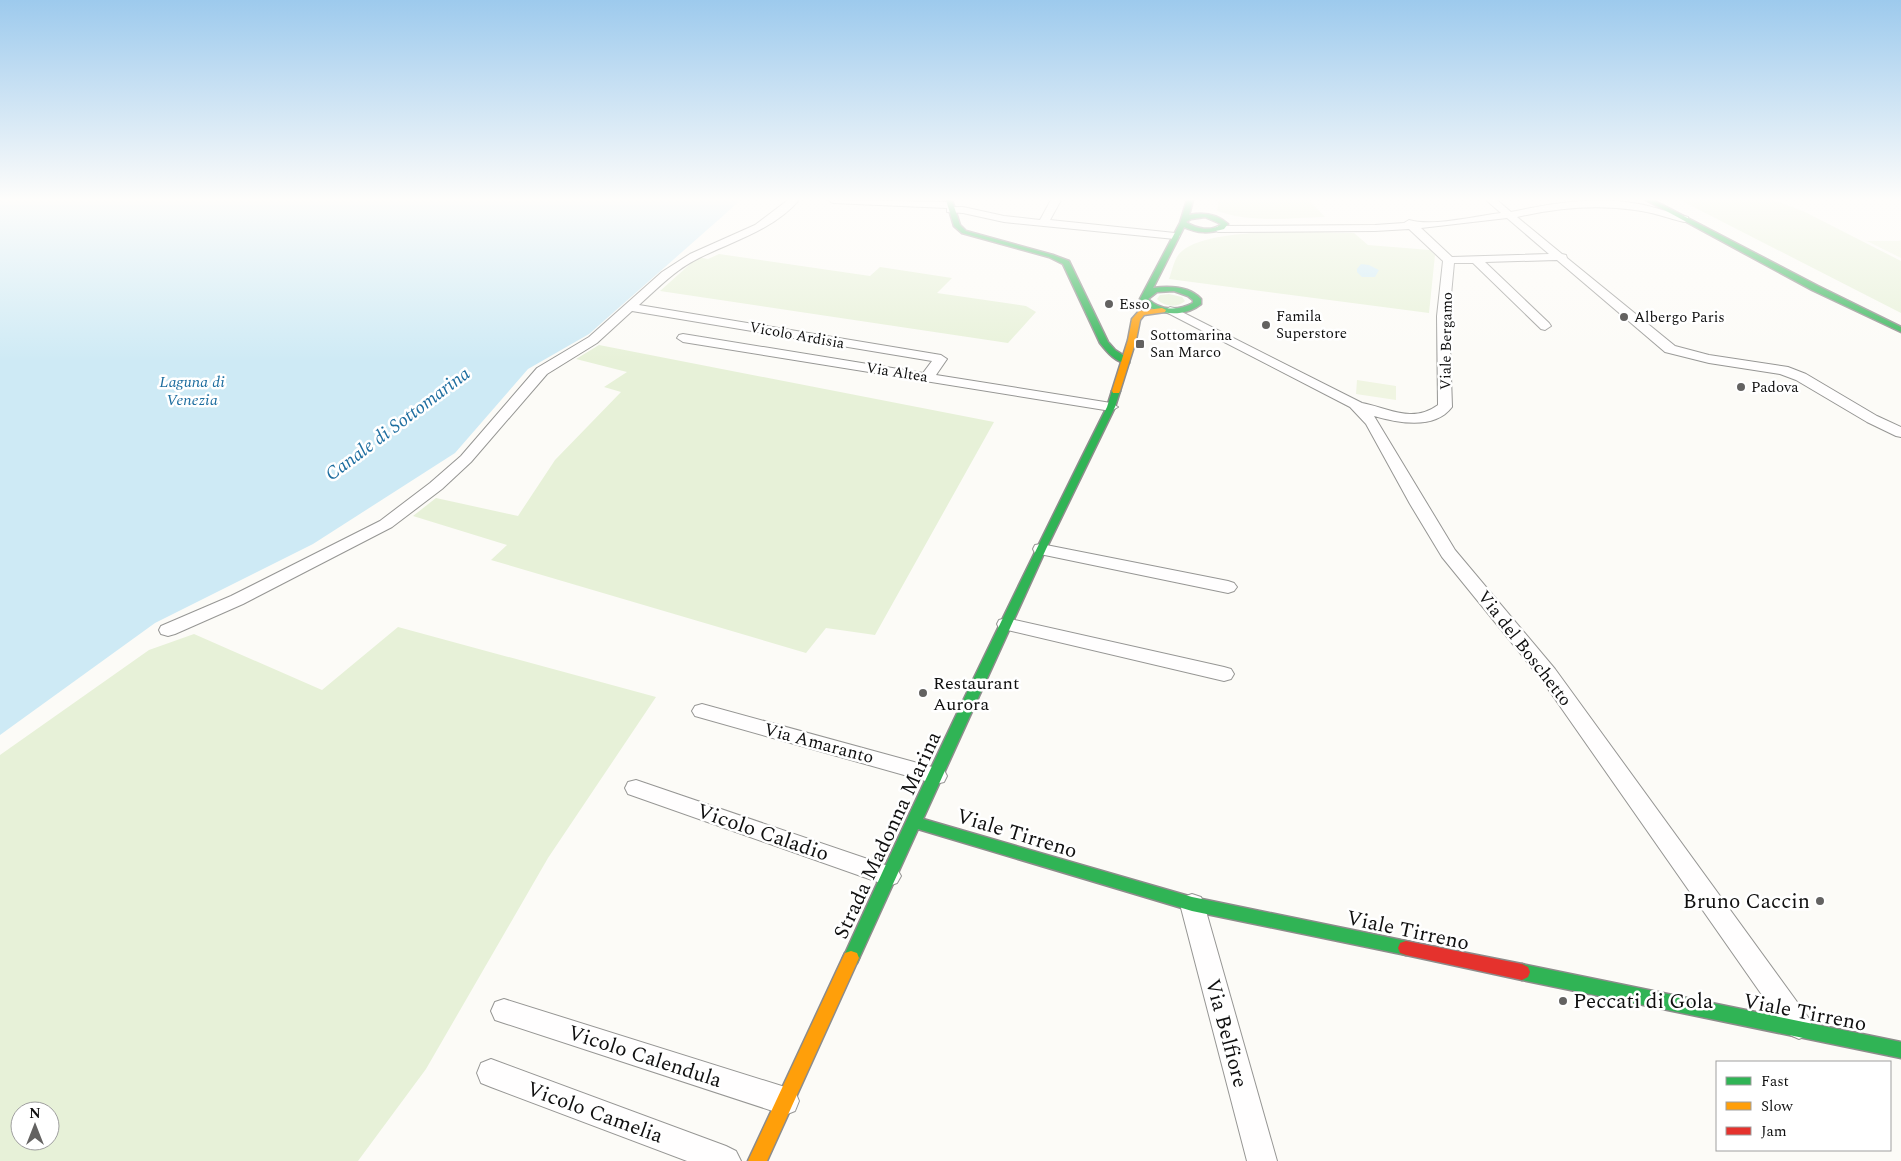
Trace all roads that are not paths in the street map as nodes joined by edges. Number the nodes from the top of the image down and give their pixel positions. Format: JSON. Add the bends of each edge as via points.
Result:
{"nodes":[{"id":1,"x":699,"y":254,"type":"edge"},
{"id":2,"x":1044,"y":254,"type":"edge"},
{"id":3,"x":1165,"y":254,"type":"edge"},
{"id":4,"x":1444,"y":254,"type":"edge"},
{"id":5,"x":1559,"y":254,"type":"edge"},
{"id":6,"x":1755,"y":254,"type":"edge"},
{"id":7,"x":1762,"y":254,"type":"edge"},
{"id":8,"x":1562,"y":257,"type":"junction"},
{"id":9,"x":1475,"y":259,"type":"junction"},
{"id":10,"x":1450,"y":260,"type":"junction"},
{"id":11,"x":1156,"y":272,"type":"junction"},
{"id":12,"x":1180,"y":290,"type":"junction"},
{"id":13,"x":1144,"y":296,"type":"junction"},
{"id":14,"x":630,"y":307,"type":"junction"},
{"id":15,"x":1195,"y":307,"type":"junction"},
{"id":16,"x":1166,"y":310,"type":"junction"},
{"id":17,"x":1901,"y":323,"type":"edge"},
{"id":18,"x":1199,"y":326,"type":"junction"},
{"id":19,"x":1545,"y":326,"type":"dead end"},
{"id":20,"x":1901,"y":330,"type":"edge"},
{"id":21,"x":683,"y":338,"type":"dead end"},
{"id":22,"x":1126,"y":361,"type":"junction"},
{"id":23,"x":927,"y":377,"type":"junction"},
{"id":24,"x":1355,"y":404,"type":"junction"},
{"id":25,"x":1111,"y":407,"type":"junction"},
{"id":26,"x":1901,"y":433,"type":"edge"},
{"id":27,"x":1041,"y":550,"type":"junction"},
{"id":28,"x":1228,"y":587,"type":"dead end"},
{"id":29,"x":1006,"y":624,"type":"junction"},
{"id":30,"x":168,"y":630,"type":"dead end"},
{"id":31,"x":1224,"y":674,"type":"dead end"},
{"id":32,"x":702,"y":711,"type":"dead end"},
{"id":33,"x":936,"y":776,"type":"junction"},
{"id":34,"x":636,"y":788,"type":"dead end"},
{"id":35,"x":914,"y":822,"type":"junction"},
{"id":36,"x":889,"y":876,"type":"junction"},
{"id":37,"x":1192,"y":904,"type":"junction"},
{"id":38,"x":504,"y":1011,"type":"dead end"},
{"id":39,"x":1802,"y":1031,"type":"junction"},
{"id":40,"x":1901,"y":1050,"type":"edge"},
{"id":41,"x":491,"y":1073,"type":"dead end"},
{"id":42,"x":785,"y":1101,"type":"junction"},
{"id":43,"x":726,"y":1161,"type":"edge"},
{"id":44,"x":757,"y":1161,"type":"edge"},
{"id":45,"x":1262,"y":1161,"type":"edge"}],
"edges":[{"from":1,"to":14,"type":"street","via":[[666,274]]},
{"from":2,"to":22,"type":"street","via":[[1066,263],[1104,343]]},
{"from":3,"to":11,"type":"street"},
{"from":4,"to":10,"type":"street"},
{"from":5,"to":8,"type":"street"},
{"from":6,"to":20,"type":"street"},
{"from":7,"to":17,"type":"street"},
{"from":8,"to":9,"type":"street"},
{"from":8,"to":26,"type":"street","via":[[1670,349],[1709,360],[1783,370]]},
{"from":9,"to":10,"type":"street"},
{"from":9,"to":19,"type":"street"},
{"from":10,"to":24,"type":"street","name":"Viale Bergamo","via":[[1443,316],[1445,407],[1436,415],[1412,419],[1384,416]]},
{"from":11,"to":12,"type":"street","via":[[1160,283]]},
{"from":11,"to":13,"type":"street"},
{"from":12,"to":13,"type":"street","via":[[1161,289]]},
{"from":12,"to":15,"type":"street","via":[[1197,299]]},
{"from":13,"to":16,"type":"street","via":[[1150,305]]},
{"from":14,"to":23,"type":"street","name":"Vicolo Ardisia","via":[[941,360]]},
{"from":14,"to":30,"type":"street","via":[[593,340],[542,370],[466,459],[386,524],[237,600]]},
{"from":15,"to":16,"type":"street"},
{"from":15,"to":18,"type":"street"},
{"from":16,"to":18,"type":"street","name":"Via del Boschetto"},
{"from":16,"to":22,"type":"street","name":"Strada Madonna Marina","via":[[1142,313],[1136,319]]},
{"from":18,"to":24,"type":"street","name":"Via del Boschetto"},
{"from":21,"to":23,"type":"street","name":"Via Altea"},
{"from":22,"to":25,"type":"street","name":"Strada Madonna Marina"},
{"from":23,"to":25,"type":"street","name":"Via Altea"},
{"from":24,"to":39,"type":"street","name":"Via del Boschetto","via":[[1372,422],[1448,553],[1548,674]]},
{"from":25,"to":27,"type":"street","name":"Strada Madonna Marina"},
{"from":27,"to":28,"type":"street"},
{"from":27,"to":29,"type":"street","name":"Strada Madonna Marina"},
{"from":29,"to":31,"type":"street"},
{"from":29,"to":33,"type":"street","name":"Strada Madonna Marina"},
{"from":32,"to":33,"type":"street","name":"Via Amaranto"},
{"from":33,"to":35,"type":"street","name":"Strada Madonna Marina"},
{"from":34,"to":36,"type":"street","name":"Vicolo Caladio"},
{"from":35,"to":36,"type":"street","name":"Strada Madonna Marina"},
{"from":35,"to":37,"type":"street","name":"Viale Tirreno"},
{"from":36,"to":42,"type":"street","name":"Strada Madonna Marina"},
{"from":37,"to":39,"type":"street","name":"Viale Tirreno"},
{"from":37,"to":45,"type":"street","name":"Via Belfiore"},
{"from":38,"to":42,"type":"street","name":"Vicolo Calendula"},
{"from":39,"to":40,"type":"street","name":"Viale Tirreno"},
{"from":41,"to":43,"type":"street","name":"Vicolo Camelia"},
{"from":42,"to":44,"type":"street","name":"Strada Madonna Marina"}]}
